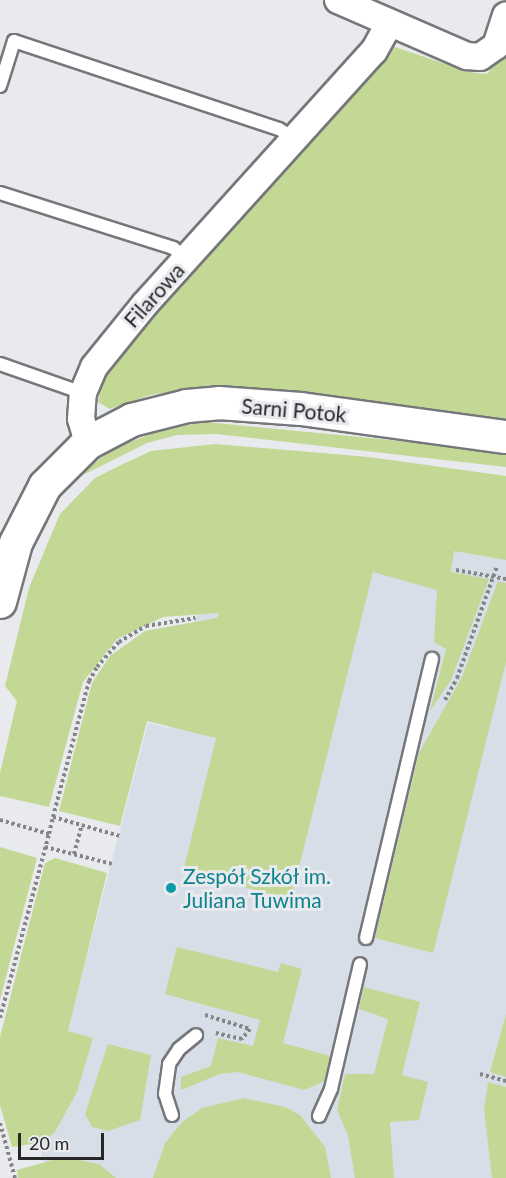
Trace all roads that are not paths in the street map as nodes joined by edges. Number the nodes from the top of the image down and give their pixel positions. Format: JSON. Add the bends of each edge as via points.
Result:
{"nodes":[{"id":1,"x":338,"y":0,"type":"edge"},
{"id":2,"x":506,"y":16,"type":"edge"},
{"id":3,"x":389,"y":24,"type":"junction"},
{"id":4,"x":0,"y":86,"type":"edge"},
{"id":5,"x":295,"y":139,"type":"junction"},
{"id":6,"x":0,"y":193,"type":"edge"},
{"id":7,"x":187,"y":259,"type":"junction"},
{"id":8,"x":0,"y":364,"type":"edge"},
{"id":9,"x":83,"y":393,"type":"junction"},
{"id":10,"x":506,"y":436,"type":"edge"},
{"id":11,"x":88,"y":443,"type":"junction"},
{"id":12,"x":0,"y":602,"type":"edge"},
{"id":13,"x":432,"y":659,"type":"dead end"},
{"id":14,"x":366,"y":938,"type":"dead end"},
{"id":15,"x":360,"y":964,"type":"dead end"},
{"id":16,"x":196,"y":1035,"type":"road end"},
{"id":17,"x":172,"y":1115,"type":"dead end"},
{"id":18,"x":319,"y":1116,"type":"dead end"}],
"edges":[{"from":1,"to":3,"type":"street"},
{"from":2,"to":3,"type":"street","via":[[496,46],[480,57],[467,56]]},
{"from":3,"to":5,"type":"street","name":"Filarowa","via":[[374,51]]},
{"from":4,"to":5,"type":"lane","via":[[14,41],[279,129]]},
{"from":5,"to":7,"type":"street","name":"Filarowa"},
{"from":6,"to":7,"type":"lane","via":[[173,248]]},
{"from":7,"to":9,"type":"street","name":"Filarowa","via":[[115,339],[94,367]]},
{"from":8,"to":9,"type":"lane"},
{"from":9,"to":11,"type":"street","name":"Filarowa","via":[[81,418]]},
{"from":10,"to":11,"type":"street","name":"Sarni Potok","via":[[301,409],[219,403],[161,411],[132,420]]},
{"from":11,"to":12,"type":"street","via":[[45,486],[28,516]]},
{"from":13,"to":14,"type":"lane"},
{"from":15,"to":18,"type":"lane","via":[[331,1089]]},
{"from":16,"to":17,"type":"lane","via":[[169,1064],[165,1094]]}]}
